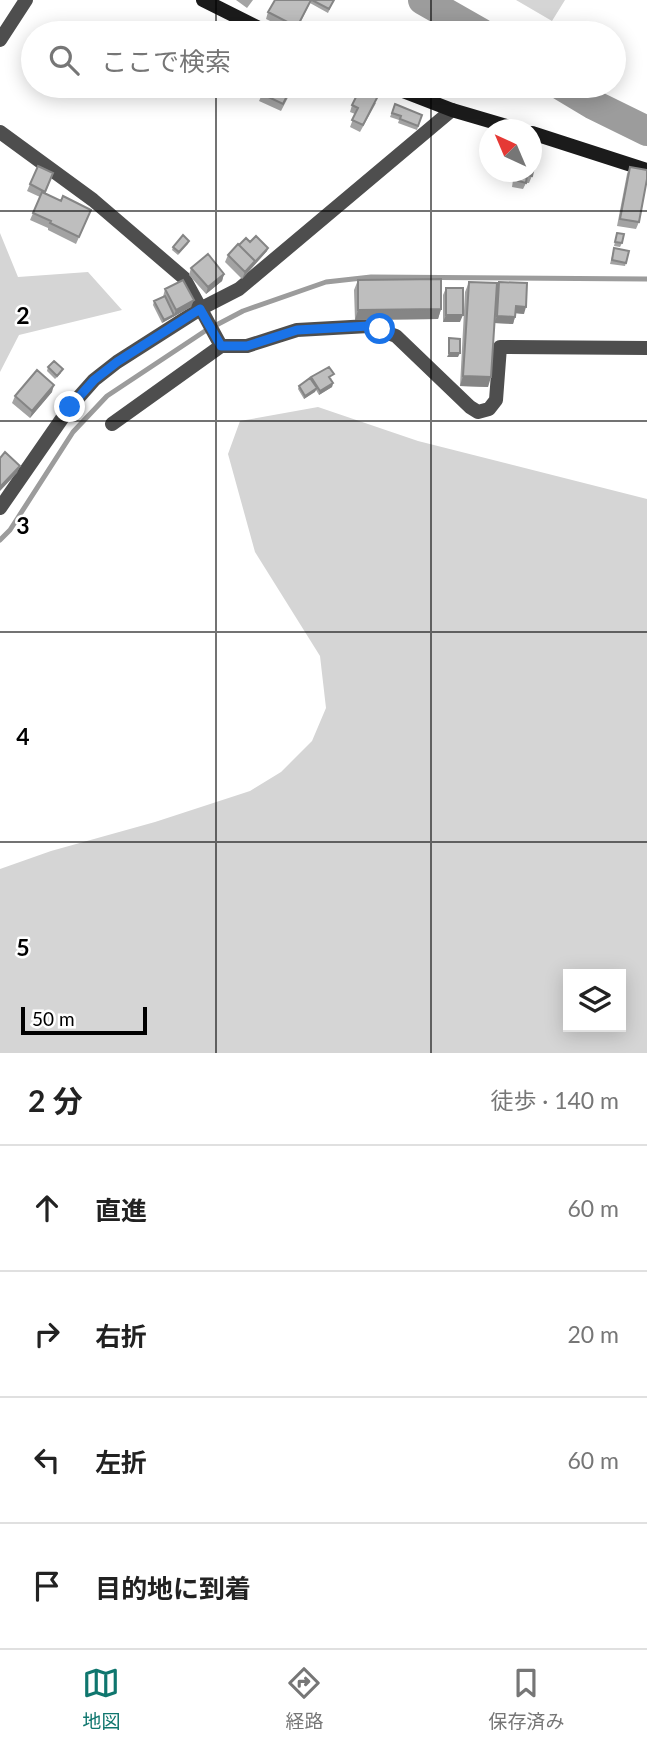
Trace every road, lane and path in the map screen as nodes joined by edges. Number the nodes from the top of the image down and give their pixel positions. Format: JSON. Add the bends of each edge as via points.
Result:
{"nodes":[{"id":1,"x":26,"y":0,"type":"edge"},
{"id":2,"x":203,"y":0,"type":"edge"},
{"id":3,"x":245,"y":21,"type":"edge"},
{"id":4,"x":0,"y":40,"type":"edge"},
{"id":5,"x":421,"y":98,"type":"edge"},
{"id":6,"x":452,"y":110,"type":"junction"},
{"id":7,"x":483,"y":119,"type":"edge"},
{"id":8,"x":0,"y":132,"type":"edge"},
{"id":9,"x":542,"y":137,"type":"edge"},
{"id":10,"x":647,"y":170,"type":"edge"},
{"id":11,"x":200,"y":309,"type":"junction"},
{"id":12,"x":218,"y":341,"type":"junction"},
{"id":13,"x":647,"y":348,"type":"edge"},
{"id":14,"x":113,"y":424,"type":"dead end"},
{"id":15,"x":0,"y":508,"type":"edge"}],
"edges":[{"from":1,"to":4,"type":"street"},
{"from":2,"to":3,"type":"main road"},
{"from":5,"to":6,"type":"main road"},
{"from":6,"to":7,"type":"main road"},
{"from":6,"to":11,"type":"street","via":[[239,289]]},
{"from":8,"to":11,"type":"street","via":[[93,200],[184,278]]},
{"from":9,"to":10,"type":"main road"},
{"from":11,"to":12,"type":"street"},
{"from":11,"to":15,"type":"street","via":[[94,380]]},
{"from":12,"to":13,"type":"street","via":[[247,346],[297,330],[369,326],[396,336],[478,412],[489,409],[496,400],[500,347]]},
{"from":12,"to":14,"type":"street"}]}
